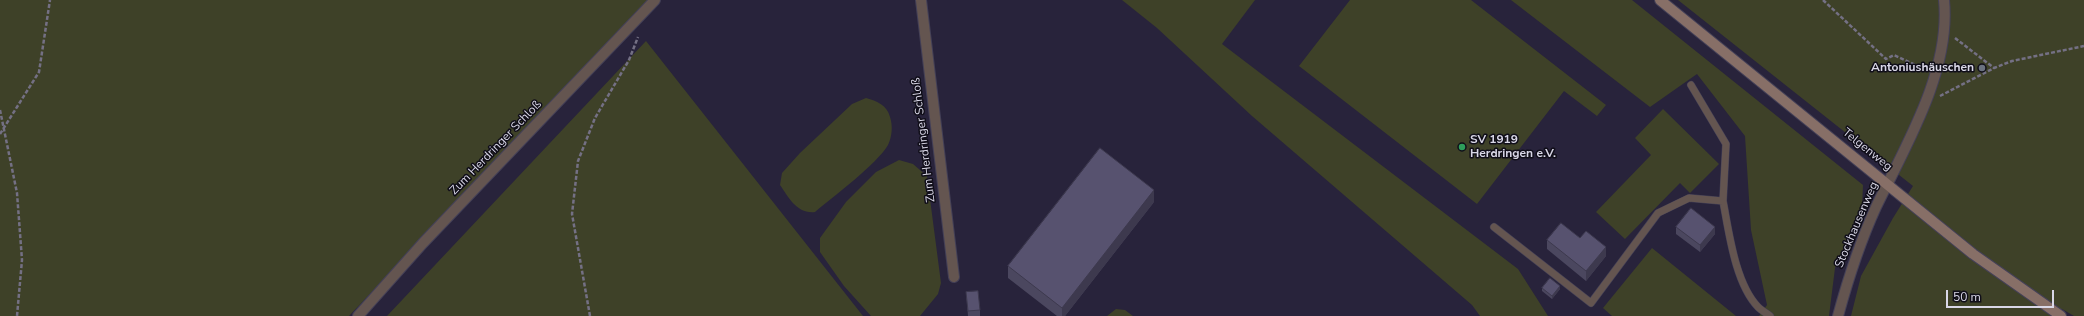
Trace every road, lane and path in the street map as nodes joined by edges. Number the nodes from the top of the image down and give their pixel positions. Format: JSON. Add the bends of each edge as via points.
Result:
{"nodes":[{"id":1,"x":50,"y":0,"type":"edge"},
{"id":2,"x":655,"y":0,"type":"edge"},
{"id":3,"x":921,"y":0,"type":"edge"},
{"id":4,"x":1660,"y":0,"type":"edge"},
{"id":5,"x":1823,"y":0,"type":"edge"},
{"id":6,"x":1944,"y":0,"type":"edge"},
{"id":7,"x":1945,"y":30,"type":"junction"},
{"id":8,"x":639,"y":33,"type":"dead end"},
{"id":9,"x":2084,"y":46,"type":"edge"},
{"id":10,"x":1994,"y":68,"type":"junction"},
{"id":11,"x":1936,"y":74,"type":"junction"},
{"id":12,"x":1691,"y":85,"type":"dead end"},
{"id":13,"x":1924,"y":102,"type":"junction"},
{"id":14,"x":0,"y":110,"type":"edge"},
{"id":15,"x":3,"y":131,"type":"junction"},
{"id":16,"x":0,"y":134,"type":"edge"},
{"id":17,"x":1888,"y":184,"type":"junction"},
{"id":18,"x":1723,"y":201,"type":"junction"},
{"id":19,"x":1494,"y":227,"type":"dead end"},
{"id":20,"x":954,"y":277,"type":"dead end"},
{"id":21,"x":17,"y":316,"type":"edge"},
{"id":22,"x":358,"y":316,"type":"edge"},
{"id":23,"x":590,"y":316,"type":"edge"},
{"id":24,"x":1770,"y":316,"type":"edge"},
{"id":25,"x":1838,"y":316,"type":"edge"},
{"id":26,"x":2061,"y":316,"type":"edge"}],
"edges":[{"from":1,"to":15,"type":"path","via":[[40,72]]},
{"from":2,"to":22,"type":"street","name":"Zum Herdringer Schloß","via":[[423,243]]},
{"from":3,"to":20,"type":"street","name":"Zum Herdringer Schloß"},
{"from":4,"to":17,"type":"main road","name":"Telgenweg"},
{"from":5,"to":11,"type":"path","via":[[1886,58],[1894,56]]},
{"from":6,"to":7,"type":"street","name":"Stockhausenweg"},
{"from":7,"to":10,"type":"path"},
{"from":7,"to":11,"type":"street","name":"Stockhausenweg"},
{"from":8,"to":23,"type":"path","via":[[629,60],[592,125],[578,162],[572,214]]},
{"from":9,"to":10,"type":"path"},
{"from":10,"to":13,"type":"path"},
{"from":11,"to":13,"type":"street","name":"Stockhausenweg"},
{"from":12,"to":18,"type":"lane","via":[[1726,144]]},
{"from":13,"to":17,"type":"street","name":"Stockhausenweg"},
{"from":14,"to":15,"type":"path"},
{"from":15,"to":16,"type":"path"},
{"from":15,"to":21,"type":"path","via":[[17,193],[22,260]]},
{"from":17,"to":25,"type":"street","name":"Stockhausenweg","via":[[1858,252]]},
{"from":17,"to":26,"type":"main road","name":"Telgenweg","via":[[1973,254]]},
{"from":18,"to":19,"type":"lane","via":[[1688,198],[1658,213],[1591,303]]},
{"from":18,"to":24,"type":"lane","via":[[1733,251],[1746,289],[1758,307]]}]}
